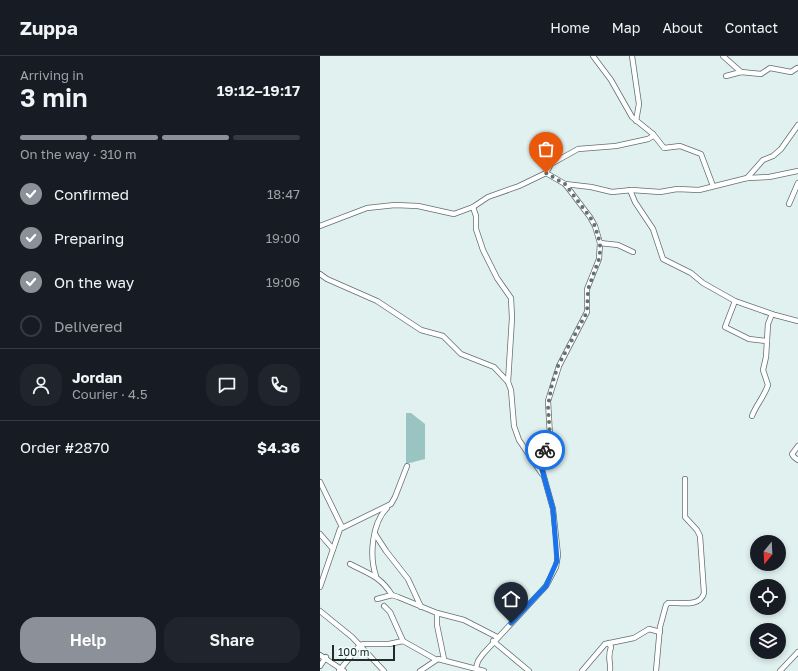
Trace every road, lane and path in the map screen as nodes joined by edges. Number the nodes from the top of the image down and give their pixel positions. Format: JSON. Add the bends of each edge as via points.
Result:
{"nodes":[{"id":1,"x":593,"y":56,"type":"edge"},
{"id":2,"x":632,"y":56,"type":"edge"},
{"id":3,"x":724,"y":56,"type":"edge"},
{"id":4,"x":797,"y":68,"type":"dead end"},
{"id":5,"x":741,"y":72,"type":"junction"},
{"id":6,"x":726,"y":76,"type":"dead end"},
{"id":7,"x":636,"y":121,"type":"junction"},
{"id":8,"x":798,"y":125,"type":"edge"},
{"id":9,"x":653,"y":134,"type":"junction"},
{"id":10,"x":798,"y":171,"type":"edge"},
{"id":11,"x":546,"y":173,"type":"junction"},
{"id":12,"x":747,"y":178,"type":"junction"},
{"id":13,"x":798,"y":183,"type":"edge"},
{"id":14,"x":565,"y":184,"type":"junction"},
{"id":15,"x":713,"y":186,"type":"junction"},
{"id":16,"x":630,"y":190,"type":"junction"},
{"id":17,"x":789,"y":204,"type":"dead end"},
{"id":18,"x":473,"y":207,"type":"junction"},
{"id":19,"x":320,"y":226,"type":"edge"},
{"id":20,"x":600,"y":243,"type":"junction"},
{"id":21,"x":633,"y":252,"type":"dead end"},
{"id":22,"x":320,"y":274,"type":"edge"},
{"id":23,"x":735,"y":301,"type":"junction"},
{"id":24,"x":772,"y":314,"type":"junction"},
{"id":25,"x":798,"y":321,"type":"edge"},
{"id":26,"x":767,"y":341,"type":"junction"},
{"id":27,"x":508,"y":382,"type":"junction"},
{"id":28,"x":752,"y":416,"type":"dead end"},
{"id":29,"x":798,"y":446,"type":"edge"},
{"id":30,"x":798,"y":460,"type":"edge"},
{"id":31,"x":408,"y":466,"type":"dead end"},
{"id":32,"x":685,"y":479,"type":"dead end"},
{"id":33,"x":320,"y":482,"type":"edge"},
{"id":34,"x":547,"y":482,"type":"junction"},
{"id":35,"x":391,"y":504,"type":"junction"},
{"id":36,"x":342,"y":527,"type":"junction"},
{"id":37,"x":320,"y":534,"type":"edge"},
{"id":38,"x":375,"y":534,"type":"junction"},
{"id":39,"x":333,"y":549,"type":"junction"},
{"id":40,"x":350,"y":564,"type":"dead end"},
{"id":41,"x":376,"y":576,"type":"junction"},
{"id":42,"x":320,"y":587,"type":"edge"},
{"id":43,"x":392,"y":595,"type":"junction"},
{"id":44,"x":377,"y":599,"type":"dead end"},
{"id":45,"x":384,"y":606,"type":"dead end"},
{"id":46,"x":421,"y":607,"type":"junction"},
{"id":47,"x":320,"y":610,"type":"edge"},
{"id":48,"x":437,"y":613,"type":"junction"},
{"id":49,"x":660,"y":632,"type":"junction"},
{"id":50,"x":497,"y":637,"type":"junction"},
{"id":51,"x":403,"y":641,"type":"junction"},
{"id":52,"x":493,"y":641,"type":"junction"},
{"id":53,"x":609,"y":643,"type":"junction"},
{"id":54,"x":360,"y":645,"type":"junction"},
{"id":55,"x":798,"y":652,"type":"edge"},
{"id":56,"x":320,"y":654,"type":"edge"},
{"id":57,"x":326,"y":657,"type":"junction"},
{"id":58,"x":435,"y":659,"type":"junction"},
{"id":59,"x":444,"y":660,"type":"junction"},
{"id":60,"x":320,"y":666,"type":"edge"},
{"id":61,"x":476,"y":668,"type":"junction"},
{"id":62,"x":341,"y":670,"type":"edge"},
{"id":63,"x":384,"y":671,"type":"edge"},
{"id":64,"x":420,"y":671,"type":"edge"},
{"id":65,"x":484,"y":671,"type":"edge"},
{"id":66,"x":530,"y":671,"type":"edge"},
{"id":67,"x":582,"y":671,"type":"edge"},
{"id":68,"x":610,"y":671,"type":"edge"},
{"id":69,"x":656,"y":671,"type":"edge"},
{"id":70,"x":780,"y":671,"type":"edge"}],
"edges":[{"from":1,"to":7,"type":"street"},
{"from":2,"to":7,"type":"street","via":[[639,104]]},
{"from":3,"to":5,"type":"street"},
{"from":4,"to":5,"type":"street","via":[[791,72],[770,68],[758,74]]},
{"from":5,"to":6,"type":"street"},
{"from":7,"to":9,"type":"street"},
{"from":8,"to":12,"type":"street","via":[[777,153],[763,160]]},
{"from":9,"to":11,"type":"street","via":[[648,139],[620,145],[578,149],[551,164]]},
{"from":9,"to":15,"type":"street","via":[[664,148],[680,146],[701,154]]},
{"from":10,"to":12,"type":"street","via":[[782,176]]},
{"from":11,"to":14,"type":"street"},
{"from":11,"to":18,"type":"street","via":[[488,197]]},
{"from":12,"to":15,"type":"street"},
{"from":13,"to":17,"type":"street"},
{"from":14,"to":16,"type":"street","via":[[612,192]]},
{"from":14,"to":20,"type":"street","via":[[595,226]]},
{"from":15,"to":16,"type":"street","via":[[700,190]]},
{"from":16,"to":23,"type":"street","via":[[653,229],[661,257]]},
{"from":18,"to":19,"type":"street","via":[[454,214],[418,206],[367,208]]},
{"from":18,"to":27,"type":"street","via":[[476,229],[483,250],[497,278],[511,298]]},
{"from":20,"to":21,"type":"street","via":[[618,245]]},
{"from":20,"to":34,"type":"street","via":[[599,259],[588,289],[587,312],[558,366],[552,384],[548,406],[550,436],[541,463]]},
{"from":22,"to":27,"type":"street","via":[[377,301],[421,330],[443,336],[461,354],[494,367]]},
{"from":23,"to":24,"type":"street"},
{"from":23,"to":26,"type":"street","via":[[725,327],[749,339]]},
{"from":24,"to":25,"type":"street"},
{"from":24,"to":26,"type":"street","via":[[768,324]]},
{"from":26,"to":28,"type":"street","via":[[763,372],[768,385]]},
{"from":27,"to":34,"type":"street","via":[[516,433]]},
{"from":29,"to":30,"type":"street","via":[[792,454]]},
{"from":31,"to":35,"type":"street"},
{"from":32,"to":49,"type":"street","via":[[685,517],[700,536],[704,593],[701,599],[691,603],[667,604]]},
{"from":33,"to":36,"type":"street"},
{"from":34,"to":50,"type":"street","via":[[558,555],[556,566],[546,586]]},
{"from":35,"to":36,"type":"street"},
{"from":35,"to":38,"type":"street","via":[[380,517]]},
{"from":36,"to":39,"type":"street"},
{"from":37,"to":39,"type":"street"},
{"from":38,"to":41,"type":"street","via":[[373,561]]},
{"from":38,"to":46,"type":"street","via":[[408,579]]},
{"from":39,"to":42,"type":"street"},
{"from":40,"to":41,"type":"street"},
{"from":41,"to":43,"type":"street"},
{"from":43,"to":44,"type":"street"},
{"from":43,"to":46,"type":"street"},
{"from":45,"to":51,"type":"street","via":[[390,612]]},
{"from":46,"to":48,"type":"street"},
{"from":47,"to":54,"type":"street"},
{"from":48,"to":50,"type":"street","via":[[464,620]]},
{"from":48,"to":59,"type":"street","via":[[436,625]]},
{"from":49,"to":53,"type":"street","via":[[650,629],[634,638]]},
{"from":49,"to":69,"type":"street"},
{"from":50,"to":52,"type":"street"},
{"from":51,"to":54,"type":"street"},
{"from":51,"to":58,"type":"street"},
{"from":52,"to":61,"type":"street"},
{"from":52,"to":66,"type":"street"},
{"from":53,"to":67,"type":"street","via":[[603,646]]},
{"from":53,"to":68,"type":"street"},
{"from":54,"to":62,"type":"street"},
{"from":54,"to":63,"type":"street"},
{"from":55,"to":70,"type":"street"},
{"from":56,"to":57,"type":"street"},
{"from":57,"to":60,"type":"street"},
{"from":57,"to":62,"type":"street"},
{"from":58,"to":59,"type":"street"},
{"from":58,"to":64,"type":"street"},
{"from":59,"to":61,"type":"street"},
{"from":61,"to":65,"type":"street"}]}
